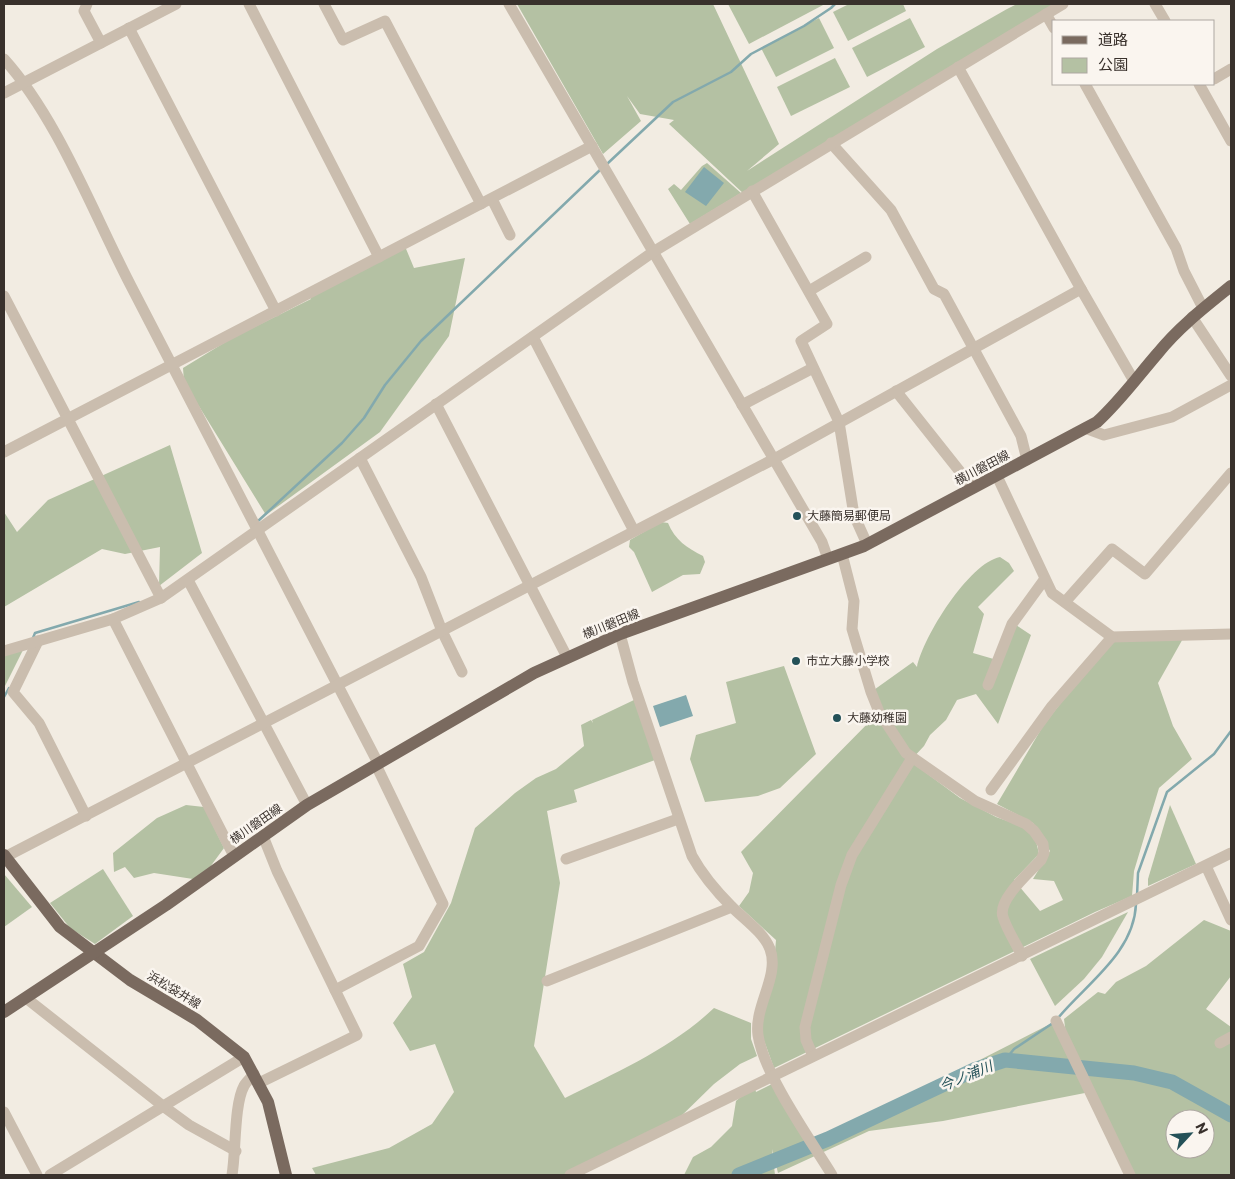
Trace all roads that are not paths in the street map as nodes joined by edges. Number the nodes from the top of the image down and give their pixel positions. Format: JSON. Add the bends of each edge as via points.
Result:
{"nodes":[{"id":1,"x":87,"y":4,"type":"edge"},
{"id":2,"x":176,"y":4,"type":"edge"},
{"id":3,"x":249,"y":4,"type":"edge"},
{"id":4,"x":324,"y":4,"type":"edge"},
{"id":5,"x":508,"y":4,"type":"edge"},
{"id":6,"x":1062,"y":4,"type":"edge"},
{"id":7,"x":1155,"y":4,"type":"edge"},
{"id":8,"x":1046,"y":14,"type":"junction"},
{"id":9,"x":1164,"y":20,"type":"edge"},
{"id":10,"x":1052,"y":24,"type":"edge"},
{"id":11,"x":128,"y":28,"type":"junction"},
{"id":12,"x":101,"y":42,"type":"junction"},
{"id":13,"x":4,"y":59,"type":"edge"},
{"id":14,"x":958,"y":67,"type":"junction"},
{"id":15,"x":1231,"y":69,"type":"edge"},
{"id":16,"x":1215,"y":79,"type":"edge"},
{"id":17,"x":25,"y":82,"type":"junction"},
{"id":18,"x":1086,"y":85,"type":"edge"},
{"id":19,"x":1202,"y":85,"type":"edge"},
{"id":20,"x":4,"y":93,"type":"edge"},
{"id":21,"x":1231,"y":141,"type":"edge"},
{"id":22,"x":831,"y":143,"type":"junction"},
{"id":23,"x":592,"y":146,"type":"junction"},
{"id":24,"x":752,"y":190,"type":"junction"},
{"id":25,"x":486,"y":201,"type":"junction"},
{"id":26,"x":510,"y":235,"type":"dead end"},
{"id":27,"x":654,"y":252,"type":"junction"},
{"id":28,"x":379,"y":257,"type":"junction"},
{"id":29,"x":866,"y":257,"type":"dead end"},
{"id":30,"x":1231,"y":286,"type":"edge"},
{"id":31,"x":1081,"y":289,"type":"junction"},
{"id":32,"x":809,"y":291,"type":"junction"},
{"id":33,"x":4,"y":296,"type":"edge"},
{"id":34,"x":1203,"y":308,"type":"junction"},
{"id":35,"x":276,"y":311,"type":"junction"},
{"id":36,"x":1192,"y":317,"type":"junction"},
{"id":37,"x":532,"y":337,"type":"junction"},
{"id":38,"x":974,"y":348,"type":"junction"},
{"id":39,"x":172,"y":365,"type":"junction"},
{"id":40,"x":813,"y":368,"type":"junction"},
{"id":41,"x":1231,"y":376,"type":"edge"},
{"id":42,"x":1134,"y":381,"type":"junction"},
{"id":43,"x":1231,"y":385,"type":"edge"},
{"id":44,"x":896,"y":391,"type":"junction"},
{"id":45,"x":436,"y":404,"type":"junction"},
{"id":46,"x":742,"y":405,"type":"junction"},
{"id":47,"x":68,"y":419,"type":"junction"},
{"id":48,"x":839,"y":422,"type":"junction"},
{"id":49,"x":1085,"y":428,"type":"junction"},
{"id":50,"x":4,"y":452,"type":"edge"},
{"id":51,"x":360,"y":458,"type":"junction"},
{"id":52,"x":774,"y":459,"type":"junction"},
{"id":53,"x":1027,"y":460,"type":"junction"},
{"id":54,"x":1231,"y":473,"type":"edge"},
{"id":55,"x":997,"y":476,"type":"junction"},
{"id":56,"x":973,"y":488,"type":"junction"},
{"id":57,"x":259,"y":530,"type":"junction"},
{"id":58,"x":634,"y":531,"type":"junction"},
{"id":59,"x":867,"y":544,"type":"junction"},
{"id":60,"x":842,"y":554,"type":"junction"},
{"id":61,"x":828,"y":558,"type":"junction"},
{"id":62,"x":188,"y":580,"type":"junction"},
{"id":63,"x":1044,"y":580,"type":"junction"},
{"id":64,"x":529,"y":586,"type":"junction"},
{"id":65,"x":161,"y":598,"type":"junction"},
{"id":66,"x":1066,"y":602,"type":"junction"},
{"id":67,"x":113,"y":619,"type":"junction"},
{"id":68,"x":442,"y":631,"type":"junction"},
{"id":69,"x":620,"y":634,"type":"junction"},
{"id":70,"x":1231,"y":634,"type":"edge"},
{"id":71,"x":1112,"y":637,"type":"junction"},
{"id":72,"x":38,"y":641,"type":"junction"},
{"id":73,"x":4,"y":651,"type":"edge"},
{"id":74,"x":567,"y":657,"type":"junction"},
{"id":75,"x":462,"y":672,"type":"dead end"},
{"id":76,"x":988,"y":685,"type":"dead end"},
{"id":77,"x":338,"y":686,"type":"junction"},
{"id":78,"x":264,"y":724,"type":"junction"},
{"id":79,"x":912,"y":758,"type":"junction"},
{"id":80,"x":187,"y":764,"type":"junction"},
{"id":81,"x":377,"y":764,"type":"junction"},
{"id":82,"x":991,"y":790,"type":"dead end"},
{"id":83,"x":307,"y":805,"type":"junction"},
{"id":84,"x":86,"y":816,"type":"junction"},
{"id":85,"x":678,"y":819,"type":"junction"},
{"id":86,"x":263,"y":836,"type":"junction"},
{"id":87,"x":1231,"y":853,"type":"edge"},
{"id":88,"x":5,"y":856,"type":"edge"},
{"id":89,"x":234,"y":856,"type":"junction"},
{"id":90,"x":566,"y":859,"type":"dead end"},
{"id":91,"x":1206,"y":866,"type":"junction"},
{"id":92,"x":732,"y":907,"type":"junction"},
{"id":93,"x":1231,"y":920,"type":"edge"},
{"id":94,"x":93,"y":954,"type":"junction"},
{"id":95,"x":1022,"y":956,"type":"junction"},
{"id":96,"x":546,"y":981,"type":"dead end"},
{"id":97,"x":335,"y":990,"type":"junction"},
{"id":98,"x":26,"y":998,"type":"junction"},
{"id":99,"x":4,"y":1012,"type":"edge"},
{"id":100,"x":1056,"y":1021,"type":"dead end"},
{"id":101,"x":1231,"y":1037,"type":"edge"},
{"id":102,"x":1220,"y":1043,"type":"dead end"},
{"id":103,"x":813,"y":1056,"type":"junction"},
{"id":104,"x":244,"y":1057,"type":"junction"},
{"id":105,"x":773,"y":1076,"type":"junction"},
{"id":106,"x":257,"y":1078,"type":"junction"},
{"id":107,"x":163,"y":1106,"type":"junction"},
{"id":108,"x":4,"y":1112,"type":"edge"},
{"id":109,"x":236,"y":1151,"type":"junction"},
{"id":110,"x":37,"y":1175,"type":"edge"},
{"id":111,"x":50,"y":1175,"type":"edge"},
{"id":112,"x":232,"y":1175,"type":"edge"},
{"id":113,"x":286,"y":1175,"type":"edge"},
{"id":114,"x":570,"y":1175,"type":"edge"},
{"id":115,"x":832,"y":1175,"type":"edge"},
{"id":116,"x":1130,"y":1175,"type":"edge"}],
"edges":[{"from":1,"to":12,"type":"street","via":[[84,11]]},
{"from":2,"to":11,"type":"street"},
{"from":3,"to":28,"type":"street"},
{"from":4,"to":25,"type":"street","via":[[343,40],[385,21]]},
{"from":5,"to":23,"type":"street"},
{"from":6,"to":8,"type":"street"},
{"from":7,"to":9,"type":"street"},
{"from":8,"to":10,"type":"street"},
{"from":8,"to":14,"type":"street"},
{"from":11,"to":12,"type":"street"},
{"from":11,"to":35,"type":"street"},
{"from":12,"to":17,"type":"street"},
{"from":13,"to":17,"type":"street"},
{"from":14,"to":22,"type":"street"},
{"from":14,"to":31,"type":"street"},
{"from":15,"to":16,"type":"street"},
{"from":17,"to":20,"type":"street"},
{"from":17,"to":39,"type":"street","via":[[84,189]]},
{"from":18,"to":34,"type":"street","via":[[1176,248]]},
{"from":19,"to":21,"type":"street"},
{"from":22,"to":24,"type":"street"},
{"from":22,"to":38,"type":"street","via":[[891,210],[934,289],[944,294]]},
{"from":23,"to":25,"type":"street"},
{"from":23,"to":27,"type":"street"},
{"from":24,"to":27,"type":"street"},
{"from":24,"to":32,"type":"street"},
{"from":25,"to":26,"type":"street"},
{"from":25,"to":28,"type":"street"},
{"from":27,"to":37,"type":"street"},
{"from":27,"to":46,"type":"street"},
{"from":28,"to":35,"type":"street"},
{"from":29,"to":32,"type":"street"},
{"from":30,"to":34,"type":"main road","name":"横川磐田線"},
{"from":31,"to":38,"type":"street"},
{"from":31,"to":42,"type":"street"},
{"from":32,"to":40,"type":"street","via":[[827,324],[801,341]]},
{"from":33,"to":47,"type":"street"},
{"from":34,"to":36,"type":"main road","name":"横川磐田線"},
{"from":35,"to":39,"type":"street"},
{"from":36,"to":41,"type":"street"},
{"from":36,"to":42,"type":"main road","name":"横川磐田線"},
{"from":37,"to":45,"type":"street"},
{"from":37,"to":58,"type":"street"},
{"from":38,"to":44,"type":"street"},
{"from":38,"to":53,"type":"street","via":[[1021,436]]},
{"from":39,"to":47,"type":"street"},
{"from":39,"to":57,"type":"street"},
{"from":40,"to":46,"type":"street"},
{"from":40,"to":48,"type":"street"},
{"from":42,"to":49,"type":"main road","name":"横川磐田線","via":[[1109,411]]},
{"from":43,"to":49,"type":"street","via":[[1172,417],[1104,435]]},
{"from":44,"to":48,"type":"street"},
{"from":44,"to":56,"type":"street"},
{"from":45,"to":51,"type":"street"},
{"from":45,"to":64,"type":"street"},
{"from":46,"to":52,"type":"street"},
{"from":47,"to":50,"type":"street"},
{"from":47,"to":65,"type":"street"},
{"from":48,"to":52,"type":"street"},
{"from":48,"to":59,"type":"street","via":[[854,515]]},
{"from":49,"to":53,"type":"main road","name":"横川磐田線"},
{"from":51,"to":57,"type":"street"},
{"from":51,"to":68,"type":"street","via":[[421,577]]},
{"from":52,"to":58,"type":"street"},
{"from":52,"to":61,"type":"street"},
{"from":53,"to":55,"type":"main road","name":"横川磐田線"},
{"from":54,"to":66,"type":"street","via":[[1145,574],[1112,549]]},
{"from":55,"to":56,"type":"main road","name":"横川磐田線"},
{"from":55,"to":63,"type":"street"},
{"from":56,"to":59,"type":"main road","name":"横川磐田線"},
{"from":57,"to":62,"type":"street"},
{"from":57,"to":77,"type":"street"},
{"from":58,"to":64,"type":"street"},
{"from":59,"to":60,"type":"main road","name":"横川磐田線"},
{"from":60,"to":61,"type":"main road","name":"横川磐田線"},
{"from":60,"to":79,"type":"street","via":[[854,601],[852,629],[871,692],[879,712]]},
{"from":61,"to":69,"type":"main road","name":"横川磐田線"},
{"from":62,"to":65,"type":"street"},
{"from":62,"to":78,"type":"street"},
{"from":63,"to":66,"type":"street","via":[[1052,593]]},
{"from":63,"to":76,"type":"street","via":[[1012,624]]},
{"from":64,"to":68,"type":"street"},
{"from":64,"to":74,"type":"street"},
{"from":65,"to":67,"type":"street"},
{"from":66,"to":71,"type":"street"},
{"from":67,"to":72,"type":"street"},
{"from":67,"to":80,"type":"street"},
{"from":68,"to":75,"type":"street"},
{"from":68,"to":77,"type":"street"},
{"from":69,"to":74,"type":"main road","name":"横川磐田線"},
{"from":69,"to":85,"type":"street"},
{"from":70,"to":71,"type":"street"},
{"from":71,"to":82,"type":"street","via":[[1052,706]]},
{"from":72,"to":73,"type":"street"},
{"from":72,"to":84,"type":"street","via":[[13,692],[39,723]]},
{"from":74,"to":81,"type":"main road","name":"横川磐田線"},
{"from":77,"to":78,"type":"street"},
{"from":77,"to":81,"type":"street"},
{"from":78,"to":80,"type":"street"},
{"from":78,"to":83,"type":"street"},
{"from":79,"to":95,"type":"street","via":[[975,801],[1026,824],[1043,844],[1041,860],[1007,897],[1003,906],[1002,915]]},
{"from":79,"to":103,"type":"street","via":[[852,855],[841,885],[805,1027]]},
{"from":80,"to":84,"type":"street"},
{"from":80,"to":89,"type":"street"},
{"from":81,"to":83,"type":"main road","name":"横川磐田線"},
{"from":81,"to":97,"type":"street","via":[[443,904],[419,946]]},
{"from":83,"to":86,"type":"main road","name":"横川磐田線"},
{"from":84,"to":88,"type":"street"},
{"from":85,"to":90,"type":"street"},
{"from":85,"to":92,"type":"street","via":[[692,856],[704,876]]},
{"from":86,"to":89,"type":"main road","name":"横川磐田線"},
{"from":86,"to":97,"type":"street"},
{"from":87,"to":91,"type":"street"},
{"from":88,"to":94,"type":"main road","name":"浜松袋井線","via":[[60,927]]},
{"from":89,"to":94,"type":"main road","name":"横川磐田線"},
{"from":91,"to":93,"type":"street"},
{"from":91,"to":95,"type":"street"},
{"from":92,"to":96,"type":"street"},
{"from":92,"to":105,"type":"street","via":[[770,949],[772,966],[758,1017],[758,1034]]},
{"from":94,"to":98,"type":"main road","name":"横川磐田線"},
{"from":94,"to":104,"type":"main road","name":"浜松袋井線","via":[[198,1020]]},
{"from":95,"to":103,"type":"street"},
{"from":97,"to":106,"type":"street","via":[[357,1035]]},
{"from":98,"to":99,"type":"main road","name":"横川磐田線"},
{"from":98,"to":107,"type":"street"},
{"from":100,"to":116,"type":"street"},
{"from":101,"to":102,"type":"street"},
{"from":103,"to":105,"type":"street"},
{"from":104,"to":106,"type":"main road","name":"浜松袋井線"},
{"from":104,"to":107,"type":"street"},
{"from":105,"to":114,"type":"street"},
{"from":105,"to":115,"type":"street"},
{"from":106,"to":109,"type":"street","via":[[244,1085],[238,1106]]},
{"from":106,"to":113,"type":"main road","name":"浜松袋井線","via":[[268,1102]]},
{"from":107,"to":109,"type":"street"},
{"from":107,"to":111,"type":"street"},
{"from":108,"to":110,"type":"street"},
{"from":109,"to":112,"type":"street"}]}
